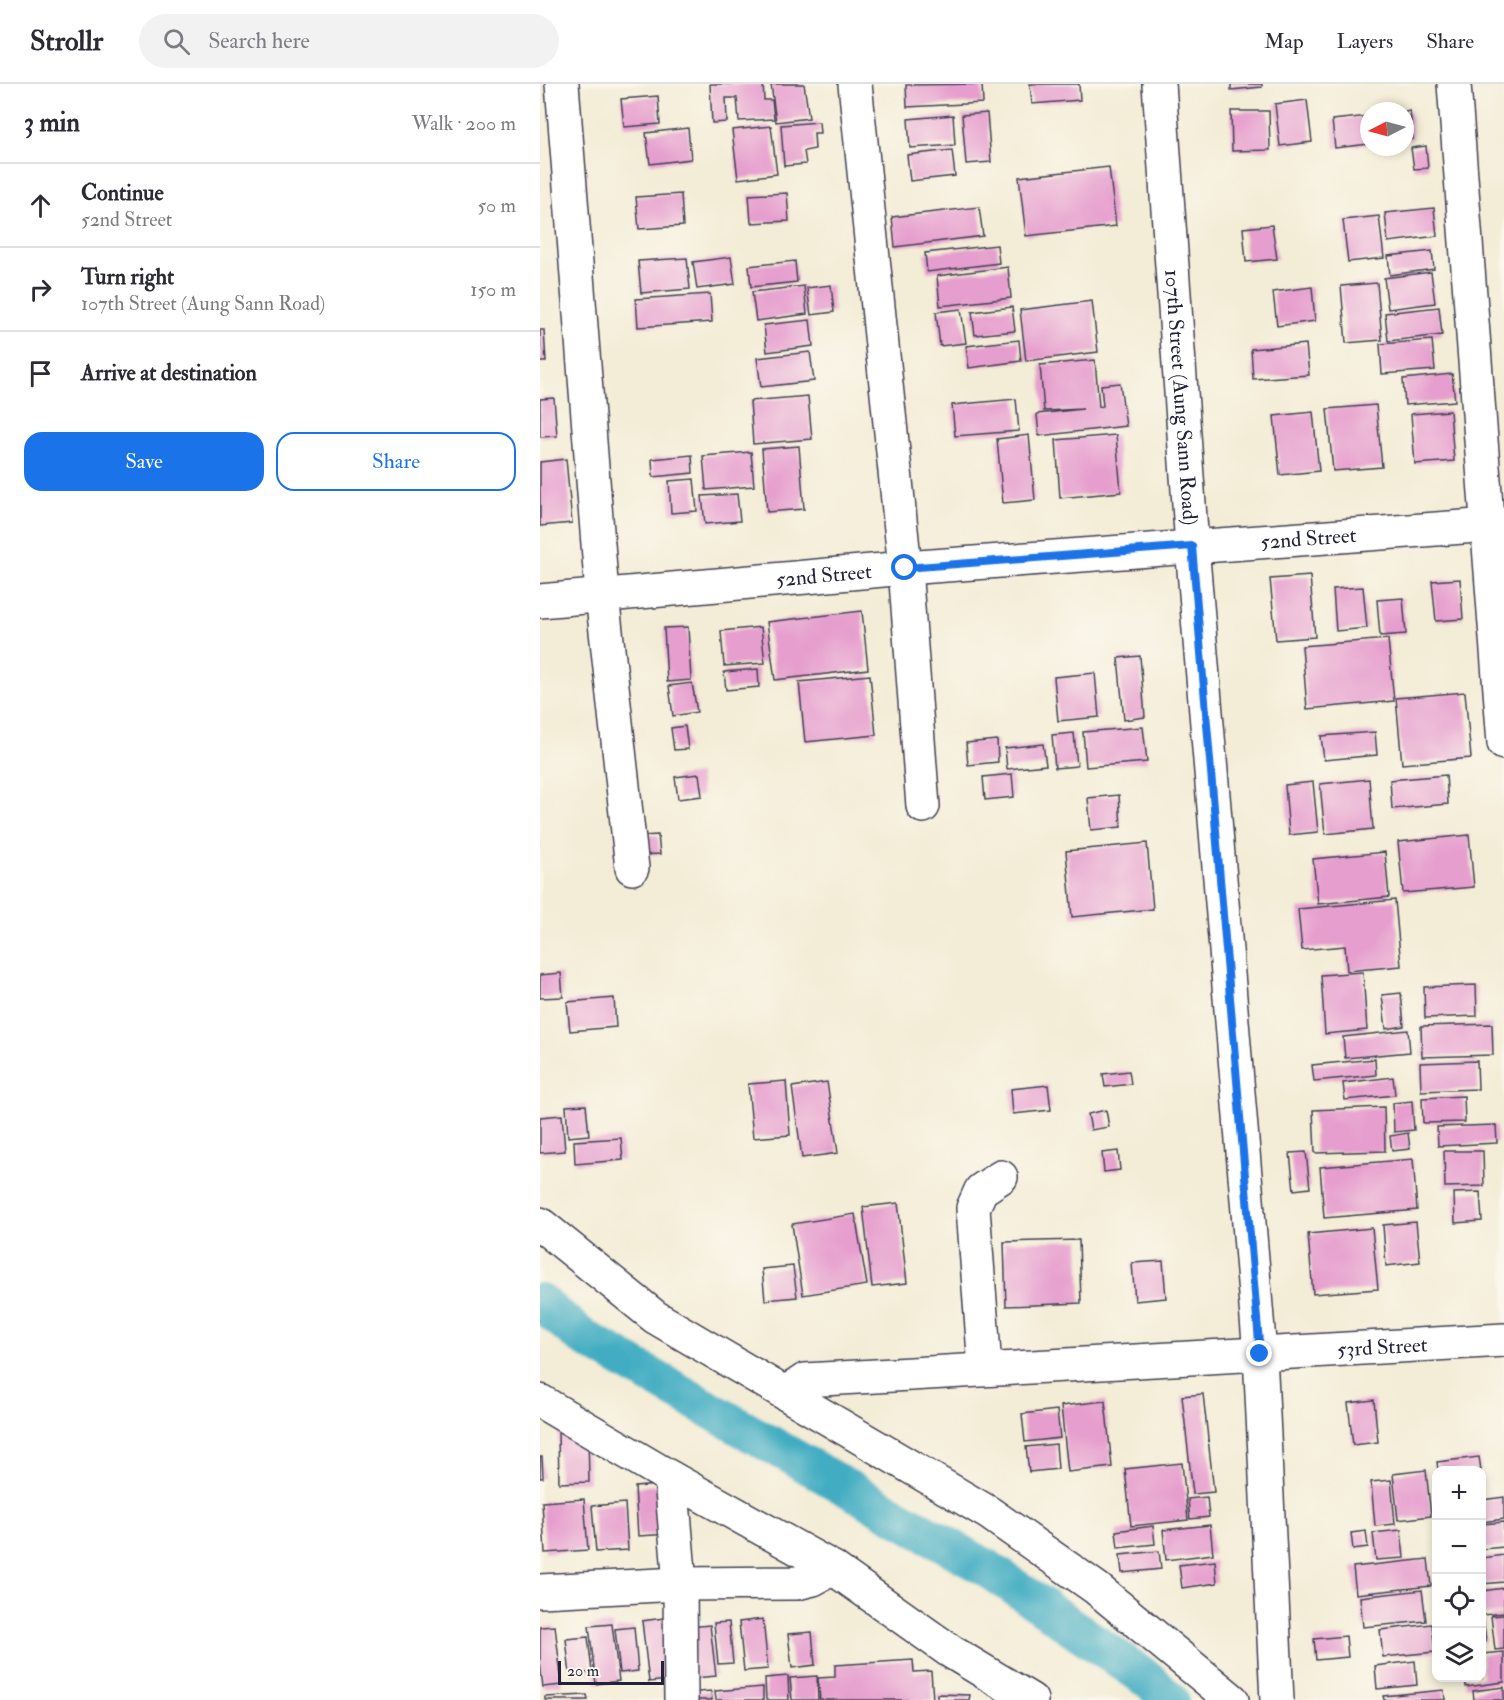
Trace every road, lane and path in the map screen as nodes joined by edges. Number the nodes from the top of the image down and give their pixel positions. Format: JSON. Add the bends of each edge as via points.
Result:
{"nodes":[{"id":1,"x":562,"y":84,"type":"edge"},
{"id":2,"x":855,"y":84,"type":"edge"},
{"id":3,"x":1159,"y":84,"type":"edge"},
{"id":4,"x":1454,"y":84,"type":"edge"},
{"id":5,"x":1496,"y":525,"type":"edge"},
{"id":6,"x":1192,"y":546,"type":"junction"},
{"id":7,"x":905,"y":568,"type":"junction"},
{"id":8,"x":602,"y":595,"type":"junction"},
{"id":9,"x":540,"y":601,"type":"edge"},
{"id":10,"x":1504,"y":744,"type":"edge"},
{"id":11,"x":922,"y":806,"type":"dead end"},
{"id":12,"x":632,"y":867,"type":"dead end"},
{"id":13,"x":1001,"y":1177,"type":"dead end"},
{"id":14,"x":540,"y":1224,"type":"edge"},
{"id":15,"x":1504,"y":1340,"type":"edge"},
{"id":16,"x":1260,"y":1354,"type":"junction"},
{"id":17,"x":985,"y":1368,"type":"junction"},
{"id":18,"x":785,"y":1393,"type":"junction"},
{"id":19,"x":540,"y":1401,"type":"edge"},
{"id":20,"x":671,"y":1478,"type":"junction"},
{"id":21,"x":833,"y":1568,"type":"junction"},
{"id":22,"x":680,"y":1584,"type":"junction"},
{"id":23,"x":540,"y":1592,"type":"edge"},
{"id":24,"x":1214,"y":1695,"type":"edge"},
{"id":25,"x":681,"y":1700,"type":"edge"},
{"id":26,"x":1031,"y":1700,"type":"edge"},
{"id":27,"x":1276,"y":1700,"type":"edge"}],
"edges":[{"from":1,"to":8,"type":"street"},
{"from":2,"to":7,"type":"street"},
{"from":3,"to":6,"type":"street","name":"107th Street (Aung Sann Road)"},
{"from":4,"to":5,"type":"street"},
{"from":5,"to":6,"type":"street","name":"52nd Street"},
{"from":5,"to":10,"type":"street"},
{"from":6,"to":7,"type":"street","name":"52nd Street"},
{"from":6,"to":16,"type":"street","name":"107th Street (Aung Sann Road)"},
{"from":7,"to":8,"type":"street","name":"52nd Street"},
{"from":7,"to":11,"type":"street"},
{"from":8,"to":9,"type":"street","name":"52nd Street"},
{"from":8,"to":12,"type":"street"},
{"from":13,"to":17,"type":"street","via":[[981,1190],[972,1208]]},
{"from":14,"to":18,"type":"street","via":[[655,1317]]},
{"from":15,"to":16,"type":"street","name":"53rd Street"},
{"from":16,"to":17,"type":"street","name":"53rd Street"},
{"from":16,"to":27,"type":"street","name":"107th Street (Aung Sann Road)"},
{"from":17,"to":18,"type":"street","name":"53rd Street","via":[[805,1380]]},
{"from":18,"to":24,"type":"street","via":[[989,1513],[1096,1588]]},
{"from":19,"to":20,"type":"street"},
{"from":20,"to":21,"type":"street"},
{"from":20,"to":22,"type":"street"},
{"from":21,"to":22,"type":"street","via":[[797,1583]]},
{"from":21,"to":26,"type":"street","via":[[950,1651]]},
{"from":22,"to":23,"type":"street"},
{"from":22,"to":25,"type":"street"}]}
